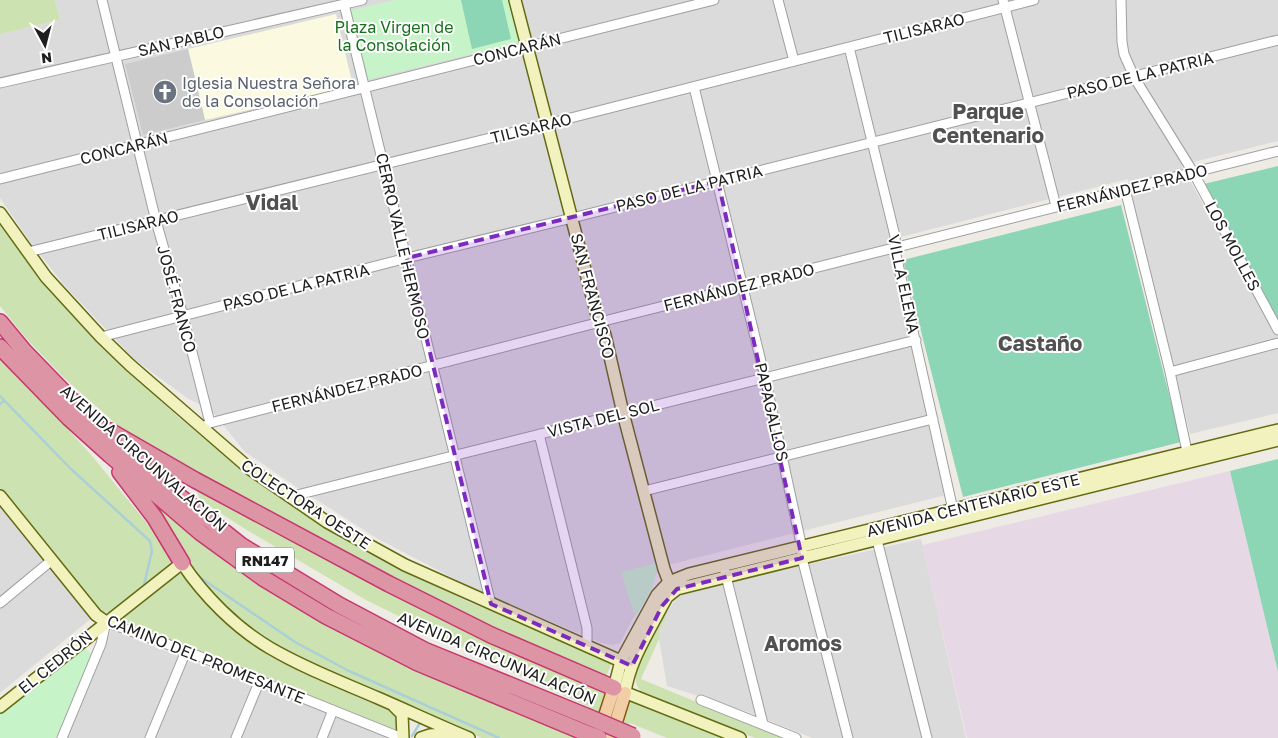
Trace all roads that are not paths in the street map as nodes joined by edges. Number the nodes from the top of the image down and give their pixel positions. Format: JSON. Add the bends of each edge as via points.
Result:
{"nodes":[{"id":1,"x":102,"y":0,"type":"edge"},
{"id":2,"x":362,"y":0,"type":"edge"},
{"id":3,"x":515,"y":0,"type":"edge"},
{"id":4,"x":714,"y":0,"type":"edge"},
{"id":5,"x":778,"y":0,"type":"edge"},
{"id":6,"x":1034,"y":0,"type":"edge"},
{"id":7,"x":1121,"y":0,"type":"edge"},
{"id":8,"x":344,"y":4,"type":"junction"},
{"id":9,"x":1004,"y":4,"type":"edge"},
{"id":10,"x":1278,"y":40,"type":"edge"},
{"id":11,"x":527,"y":47,"type":"junction"},
{"id":12,"x":849,"y":47,"type":"junction"},
{"id":13,"x":116,"y":56,"type":"junction"},
{"id":14,"x":794,"y":61,"type":"junction"},
{"id":15,"x":1134,"y":76,"type":"junction"},
{"id":16,"x":0,"y":83,"type":"edge"},
{"id":17,"x":694,"y":87,"type":"junction"},
{"id":18,"x":365,"y":88,"type":"junction"},
{"id":19,"x":1030,"y":103,"type":"junction"},
{"id":20,"x":547,"y":124,"type":"junction"},
{"id":21,"x":872,"y":142,"type":"junction"},
{"id":22,"x":137,"y":145,"type":"junction"},
{"id":23,"x":1278,"y":151,"type":"edge"},
{"id":24,"x":384,"y":164,"type":"junction"},
{"id":25,"x":1193,"y":172,"type":"junction"},
{"id":26,"x":0,"y":179,"type":"edge"},
{"id":27,"x":718,"y":181,"type":"junction"},
{"id":28,"x":1125,"y":189,"type":"junction"},
{"id":29,"x":1056,"y":206,"type":"junction"},
{"id":30,"x":0,"y":213,"type":"edge"},
{"id":31,"x":572,"y":218,"type":"junction"},
{"id":32,"x":156,"y":221,"type":"junction"},
{"id":33,"x":895,"y":248,"type":"junction"},
{"id":34,"x":28,"y":252,"type":"junction"},
{"id":35,"x":407,"y":258,"type":"junction"},
{"id":36,"x":742,"y":287,"type":"junction"},
{"id":37,"x":183,"y":316,"type":"junction"},
{"id":38,"x":0,"y":322,"type":"edge"},
{"id":39,"x":600,"y":322,"type":"junction"},
{"id":40,"x":1278,"y":330,"type":"edge"},
{"id":41,"x":101,"y":337,"type":"junction"},
{"id":42,"x":916,"y":340,"type":"junction"},
{"id":43,"x":1278,"y":343,"type":"edge"},
{"id":44,"x":0,"y":347,"type":"edge"},
{"id":45,"x":432,"y":366,"type":"junction"},
{"id":46,"x":1170,"y":372,"type":"junction"},
{"id":47,"x":765,"y":378,"type":"junction"},
{"id":48,"x":84,"y":413,"type":"junction"},
{"id":49,"x":623,"y":413,"type":"junction"},
{"id":50,"x":69,"y":418,"type":"junction"},
{"id":51,"x":934,"y":419,"type":"junction"},
{"id":52,"x":206,"y":426,"type":"junction"},
{"id":53,"x":1278,"y":430,"type":"edge"},
{"id":54,"x":539,"y":434,"type":"junction"},
{"id":55,"x":1278,"y":440,"type":"edge"},
{"id":56,"x":454,"y":455,"type":"junction"},
{"id":57,"x":1188,"y":456,"type":"junction"},
{"id":58,"x":782,"y":457,"type":"junction"},
{"id":59,"x":644,"y":491,"type":"junction"},
{"id":60,"x":289,"y":497,"type":"junction"},
{"id":61,"x":1,"y":501,"type":"edge"},
{"id":62,"x":953,"y":510,"type":"junction"},
{"id":63,"x":952,"y":522,"type":"junction"},
{"id":64,"x":877,"y":540,"type":"junction"},
{"id":65,"x":802,"y":553,"type":"junction"},
{"id":66,"x":52,"y":560,"type":"junction"},
{"id":67,"x":182,"y":563,"type":"junction"},
{"id":68,"x":725,"y":572,"type":"junction"},
{"id":69,"x":673,"y":586,"type":"junction"},
{"id":70,"x":0,"y":603,"type":"edge"},
{"id":71,"x":492,"y":604,"type":"junction"},
{"id":72,"x":106,"y":622,"type":"junction"},
{"id":73,"x":587,"y":646,"type":"junction"},
{"id":74,"x":186,"y":650,"type":"junction"},
{"id":75,"x":626,"y":664,"type":"junction"},
{"id":76,"x":260,"y":680,"type":"junction"},
{"id":77,"x":620,"y":690,"type":"junction"},
{"id":78,"x":701,"y":700,"type":"dead end"},
{"id":79,"x":393,"y":705,"type":"junction"},
{"id":80,"x":0,"y":707,"type":"edge"},
{"id":81,"x":333,"y":710,"type":"junction"},
{"id":82,"x":763,"y":724,"type":"junction"},
{"id":83,"x":457,"y":733,"type":"junction"},
{"id":84,"x":636,"y":737,"type":"edge"},
{"id":85,"x":62,"y":738,"type":"edge"},
{"id":86,"x":150,"y":738,"type":"edge"},
{"id":87,"x":236,"y":738,"type":"edge"},
{"id":88,"x":322,"y":738,"type":"edge"},
{"id":89,"x":403,"y":738,"type":"edge"},
{"id":90,"x":421,"y":738,"type":"edge"},
{"id":91,"x":469,"y":738,"type":"edge"},
{"id":92,"x":598,"y":738,"type":"edge"},
{"id":93,"x":611,"y":738,"type":"edge"},
{"id":94,"x":740,"y":738,"type":"edge"},
{"id":95,"x":796,"y":738,"type":"edge"},
{"id":96,"x":848,"y":738,"type":"edge"},
{"id":97,"x":926,"y":738,"type":"edge"}],
"edges":[{"from":1,"to":13,"type":"street","name":"JOSÉ FRANCO"},
{"from":2,"to":8,"type":"street","name":"SAN PABLO"},
{"from":3,"to":11,"type":"street","name":"SAN FRANCISCO"},
{"from":4,"to":11,"type":"street","name":"CONCARÁN"},
{"from":5,"to":14,"type":"street"},
{"from":6,"to":9,"type":"street","name":"TILISARAO"},
{"from":7,"to":15,"type":"street","name":"LOS MOLLES","via":[[1124,54]]},
{"from":8,"to":13,"type":"street","name":"SAN PABLO"},
{"from":8,"to":18,"type":"street","name":"CERRO VALLE HERMOSO"},
{"from":9,"to":12,"type":"street","name":"TILISARAO"},
{"from":9,"to":19,"type":"street"},
{"from":10,"to":15,"type":"street","name":"PASO DE LA PATRIA"},
{"from":11,"to":18,"type":"street","name":"CONCARÁN"},
{"from":11,"to":20,"type":"street","name":"SAN FRANCISCO"},
{"from":12,"to":14,"type":"street","name":"TILISARAO"},
{"from":12,"to":21,"type":"street","name":"VILLA ELENA"},
{"from":13,"to":16,"type":"street","name":"SAN PABLO"},
{"from":13,"to":22,"type":"street","name":"JOSÉ FRANCO"},
{"from":14,"to":17,"type":"street","name":"TILISARAO"},
{"from":15,"to":19,"type":"street","name":"PASO DE LA PATRIA"},
{"from":15,"to":25,"type":"street","name":"LOS MOLLES"},
{"from":17,"to":20,"type":"street","name":"TILISARAO"},
{"from":17,"to":27,"type":"street","name":"PAPAGALLOS"},
{"from":18,"to":22,"type":"street","name":"CONCARÁN"},
{"from":18,"to":24,"type":"street","name":"CERRO VALLE HERMOSO"},
{"from":19,"to":21,"type":"street","name":"PASO DE LA PATRIA"},
{"from":19,"to":29,"type":"street"},
{"from":20,"to":24,"type":"street","name":"TILISARAO"},
{"from":20,"to":31,"type":"street","name":"SAN FRANCISCO"},
{"from":21,"to":27,"type":"street","name":"PASO DE LA PATRIA"},
{"from":21,"to":33,"type":"street","name":"VILLA ELENA","via":[[895,236]]},
{"from":22,"to":26,"type":"street","name":"CONCARÁN"},
{"from":22,"to":32,"type":"street","name":"JOSÉ FRANCO"},
{"from":23,"to":25,"type":"street","name":"FERNÁNDEZ PRADO"},
{"from":24,"to":32,"type":"street","name":"TILISARAO"},
{"from":24,"to":35,"type":"street","name":"CERRO VALLE HERMOSO"},
{"from":25,"to":28,"type":"street","name":"FERNÁNDEZ PRADO"},
{"from":25,"to":40,"type":"street","name":"LOS MOLLES"},
{"from":27,"to":31,"type":"street","name":"PASO DE LA PATRIA"},
{"from":27,"to":36,"type":"street","name":"PAPAGALLOS"},
{"from":28,"to":29,"type":"street","name":"FERNÁNDEZ PRADO"},
{"from":28,"to":46,"type":"street"},
{"from":29,"to":33,"type":"street","name":"FERNÁNDEZ PRADO"},
{"from":30,"to":34,"type":"street","name":"COLECTORA OESTE"},
{"from":31,"to":35,"type":"street","name":"PASO DE LA PATRIA"},
{"from":31,"to":39,"type":"street","name":"SAN FRANCISCO"},
{"from":32,"to":34,"type":"street","name":"TILISARAO"},
{"from":32,"to":37,"type":"street","name":"JOSÉ FRANCO"},
{"from":33,"to":36,"type":"street","name":"FERNÁNDEZ PRADO"},
{"from":33,"to":42,"type":"street","name":"VILLA ELENA"},
{"from":34,"to":41,"type":"street","name":"COLECTORA OESTE","via":[[46,277]]},
{"from":35,"to":37,"type":"street","name":"PASO DE LA PATRIA"},
{"from":35,"to":45,"type":"street","name":"CERRO VALLE HERMOSO"},
{"from":36,"to":39,"type":"street","name":"FERNÁNDEZ PRADO"},
{"from":36,"to":47,"type":"street","name":"PAPAGALLOS"},
{"from":37,"to":41,"type":"street","name":"PASO DE LA PATRIA"},
{"from":37,"to":52,"type":"street","name":"JOSÉ FRANCO"},
{"from":38,"to":48,"type":"highway","name":"AVENIDA CIRCUNVALACIÓN","number":"RN147"},
{"from":39,"to":45,"type":"street","name":"FERNÁNDEZ PRADO"},
{"from":39,"to":49,"type":"street","name":"SAN FRANCISCO"},
{"from":41,"to":52,"type":"street","name":"COLECTORA OESTE","via":[[130,365]]},
{"from":42,"to":47,"type":"street","name":"VISTA DEL SOL"},
{"from":42,"to":51,"type":"street","name":"VILLA ELENA"},
{"from":43,"to":46,"type":"street"},
{"from":44,"to":50,"type":"highway","name":"AVENIDA CIRCUNVALACIÓN","number":"RN147"},
{"from":45,"to":52,"type":"street","name":"FERNÁNDEZ PRADO"},
{"from":45,"to":56,"type":"street","name":"CERRO VALLE HERMOSO"},
{"from":46,"to":57,"type":"street"},
{"from":47,"to":49,"type":"street","name":"VISTA DEL SOL"},
{"from":47,"to":58,"type":"street","name":"PAPAGALLOS"},
{"from":48,"to":77,"type":"highway","via":[[195,480],[389,584],[491,635]]},
{"from":48,"to":84,"type":"highway","name":"AVENIDA CIRCUNVALACIÓN","number":"RN147","bridge":true,"via":[[116,446],[211,523],[291,577],[424,650]]},
{"from":49,"to":54,"type":"street","name":"VISTA DEL SOL"},
{"from":49,"to":59,"type":"street","name":"SAN FRANCISCO"},
{"from":50,"to":67,"type":"highway","via":[[124,476]]},
{"from":50,"to":92,"type":"highway","name":"AVENIDA CIRCUNVALACIÓN","number":"RN147","bridge":true,"via":[[201,533],[263,578],[326,616],[418,663]]},
{"from":51,"to":58,"type":"street"},
{"from":51,"to":62,"type":"street","name":"VILLA ELENA"},
{"from":52,"to":60,"type":"street","name":"COLECTORA OESTE","via":[[250,469]]},
{"from":53,"to":57,"type":"street","name":"AVENIDA CENTENARIO ESTE"},
{"from":54,"to":56,"type":"street","name":"VISTA DEL SOL"},
{"from":54,"to":73,"type":"street","via":[[587,628]]},
{"from":55,"to":57,"type":"street","name":"AVENIDA CENTENARIO ESTE"},
{"from":56,"to":60,"type":"street","name":"VISTA DEL SOL"},
{"from":56,"to":71,"type":"street","name":"CERRO VALLE HERMOSO"},
{"from":57,"to":62,"type":"street","name":"AVENIDA CENTENARIO ESTE"},
{"from":57,"to":63,"type":"street","name":"AVENIDA CENTENARIO ESTE"},
{"from":58,"to":59,"type":"street"},
{"from":58,"to":65,"type":"street","name":"PAPAGALLOS"},
{"from":59,"to":69,"type":"street","name":"SAN FRANCISCO","via":[[664,569]]},
{"from":60,"to":71,"type":"street","name":"COLECTORA OESTE","via":[[404,565]]},
{"from":61,"to":66,"type":"street","name":"CAMINO DEL PROMESANTE"},
{"from":62,"to":63,"type":"street","name":"VILLA ELENA"},
{"from":62,"to":65,"type":"street","name":"AVENIDA CENTENARIO ESTE"},
{"from":63,"to":64,"type":"street","name":"AVENIDA CENTENARIO ESTE"},
{"from":64,"to":65,"type":"street","name":"AVENIDA CENTENARIO ESTE"},
{"from":64,"to":97,"type":"street"},
{"from":65,"to":68,"type":"street","name":"AVENIDA CENTENARIO ESTE"},
{"from":65,"to":96,"type":"street","name":"PAPAGALLOS"},
{"from":66,"to":70,"type":"street"},
{"from":66,"to":72,"type":"street","name":"CAMINO DEL PROMESANTE","via":[[96,615]]},
{"from":67,"to":72,"type":"street","name":"EL CEDRÓN"},
{"from":67,"to":79,"type":"street","via":[[220,608],[269,648]]},
{"from":68,"to":69,"type":"street","name":"AVENIDA CENTENARIO ESTE","via":[[689,574]]},
{"from":68,"to":82,"type":"street"},
{"from":69,"to":75,"type":"street","via":[[657,595]]},
{"from":71,"to":73,"type":"street","name":"COLECTORA OESTE"},
{"from":72,"to":74,"type":"street","name":"CAMINO DEL PROMESANTE"},
{"from":72,"to":80,"type":"street","name":"EL CEDRÓN"},
{"from":72,"to":85,"type":"street","via":[[101,644]]},
{"from":73,"to":75,"type":"street","name":"COLECTORA OESTE"},
{"from":74,"to":76,"type":"street","name":"CAMINO DEL PROMESANTE"},
{"from":74,"to":86,"type":"street"},
{"from":75,"to":77,"type":"street"},
{"from":76,"to":81,"type":"street","name":"CAMINO DEL PROMESANTE"},
{"from":76,"to":87,"type":"street"},
{"from":77,"to":92,"type":"main road"},
{"from":77,"to":93,"type":"main road"},
{"from":77,"to":94,"type":"street"},
{"from":78,"to":82,"type":"street"},
{"from":79,"to":83,"type":"street"},
{"from":79,"to":89,"type":"street","via":[[402,714]]},
{"from":81,"to":88,"type":"street"},
{"from":81,"to":89,"type":"street","name":"CAMINO DEL PROMESANTE"},
{"from":82,"to":95,"type":"street"},
{"from":83,"to":90,"type":"street"},
{"from":83,"to":91,"type":"street"}]}
